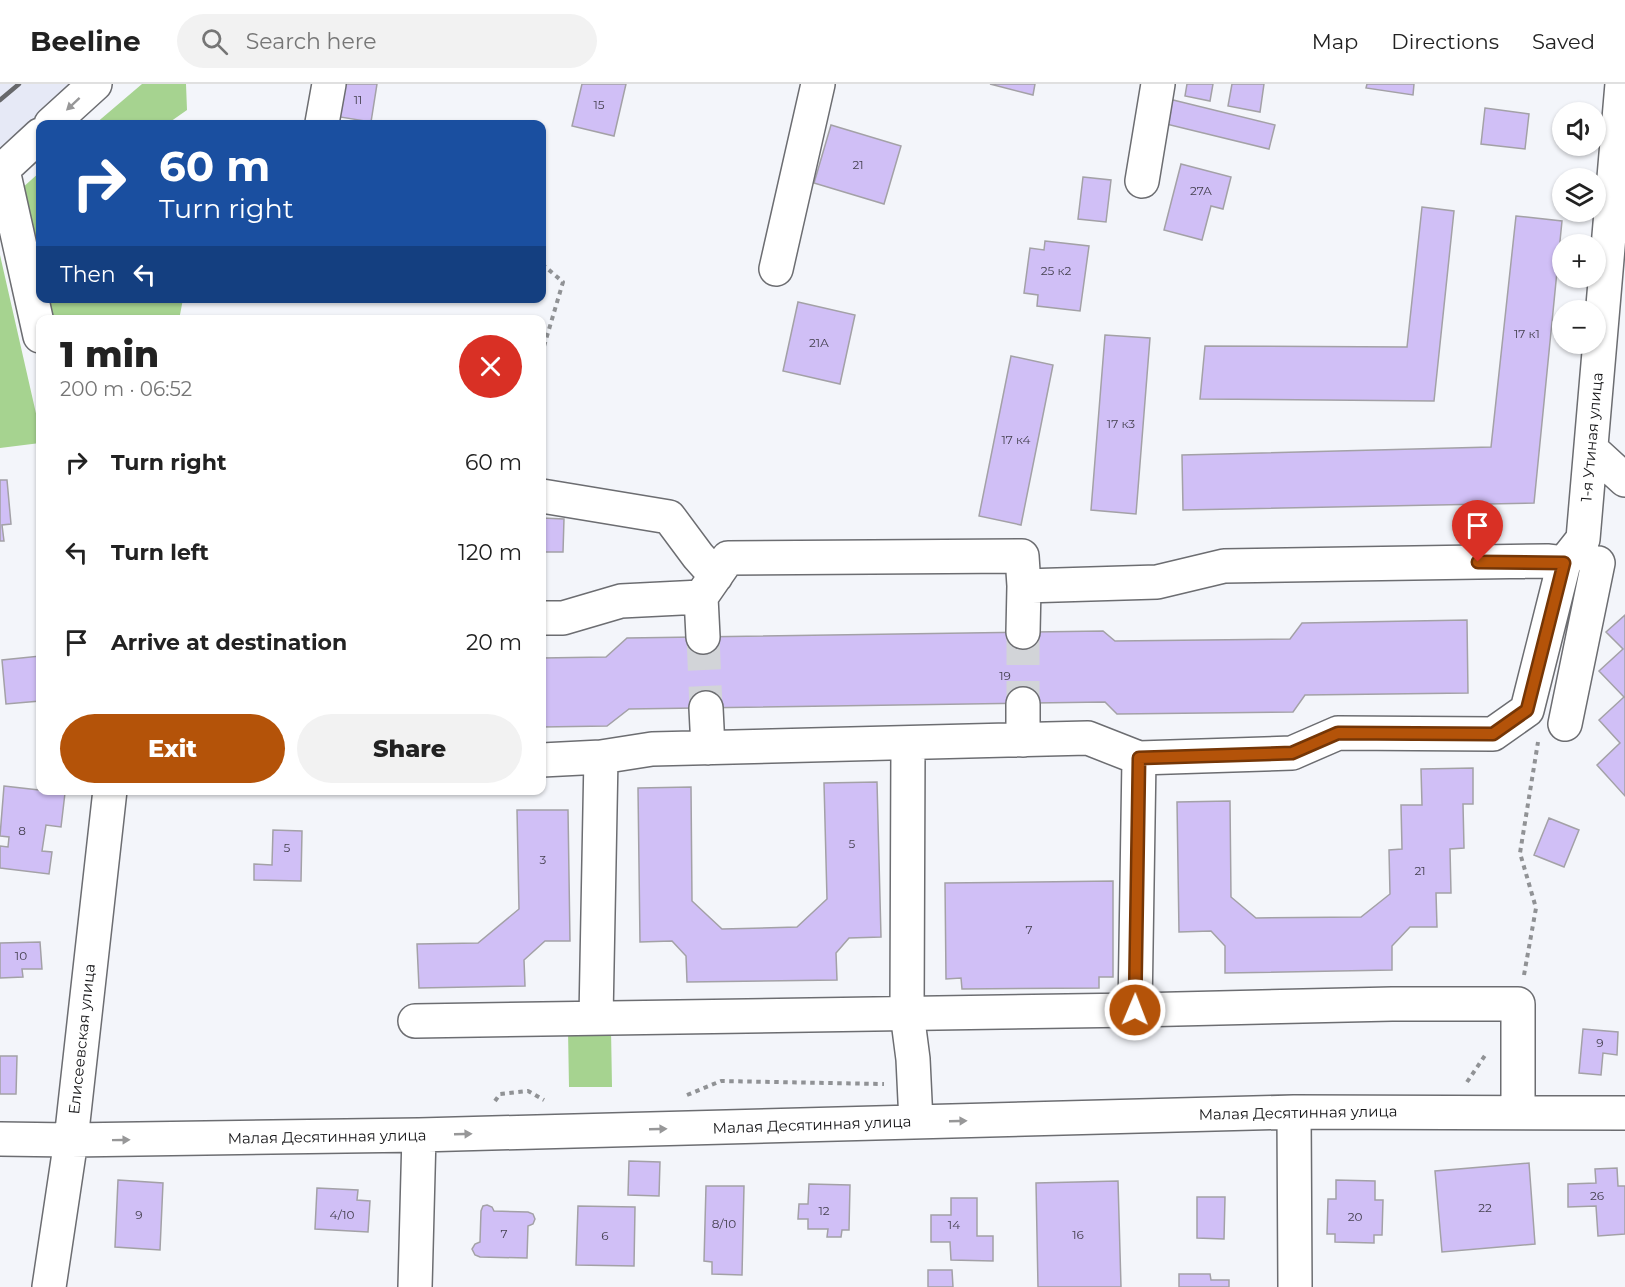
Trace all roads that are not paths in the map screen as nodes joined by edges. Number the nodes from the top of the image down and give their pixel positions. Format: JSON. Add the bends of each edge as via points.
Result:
{"nodes":[{"id":1,"x":95,"y":84,"type":"edge"},
{"id":2,"x":329,"y":84,"type":"edge"},
{"id":3,"x":818,"y":84,"type":"edge"},
{"id":4,"x":1158,"y":84,"type":"edge"},
{"id":5,"x":1622,"y":84,"type":"edge"},
{"id":6,"x":55,"y":120,"type":"edge"},
{"id":7,"x":323,"y":120,"type":"edge"},
{"id":8,"x":36,"y":139,"type":"edge"},
{"id":9,"x":1,"y":171,"type":"edge"},
{"id":10,"x":1142,"y":181,"type":"dead end"},
{"id":11,"x":776,"y":269,"type":"dead end"},
{"id":12,"x":36,"y":319,"type":"edge"},
{"id":13,"x":1591,"y":448,"type":"junction"},
{"id":14,"x":1625,"y":480,"type":"edge"},
{"id":15,"x":546,"y":497,"type":"edge"},
{"id":16,"x":1593,"y":557,"type":"edge"},
{"id":17,"x":709,"y":586,"type":"junction"},
{"id":18,"x":1024,"y":586,"type":"junction"},
{"id":19,"x":546,"y":618,"type":"edge"},
{"id":20,"x":1023,"y":632,"type":"tunnel mouth"},
{"id":21,"x":703,"y":637,"type":"tunnel mouth"},
{"id":22,"x":1023,"y":704,"type":"tunnel mouth"},
{"id":23,"x":706,"y":708,"type":"tunnel mouth"},
{"id":24,"x":1552,"y":728,"type":"road end"},
{"id":25,"x":1023,"y":740,"type":"junction"},
{"id":26,"x":908,"y":744,"type":"junction"},
{"id":27,"x":708,"y":748,"type":"junction"},
{"id":28,"x":601,"y":757,"type":"junction"},
{"id":29,"x":1139,"y":758,"type":"junction"},
{"id":30,"x":546,"y":760,"type":"edge"},
{"id":31,"x":109,"y":795,"type":"edge"},
{"id":32,"x":1135,"y":1010,"type":"junction"},
{"id":33,"x":907,"y":1013,"type":"junction"},
{"id":34,"x":596,"y":1018,"type":"junction"},
{"id":35,"x":415,"y":1022,"type":"dead end"},
{"id":36,"x":1294,"y":1112,"type":"junction"},
{"id":37,"x":1518,"y":1113,"type":"junction"},
{"id":38,"x":1625,"y":1113,"type":"edge"},
{"id":39,"x":916,"y":1122,"type":"junction"},
{"id":40,"x":419,"y":1136,"type":"junction"},
{"id":41,"x":0,"y":1139,"type":"edge"},
{"id":42,"x":71,"y":1140,"type":"junction"},
{"id":43,"x":49,"y":1287,"type":"edge"},
{"id":44,"x":415,"y":1287,"type":"edge"},
{"id":45,"x":1295,"y":1287,"type":"edge"}],
"edges":[{"from":1,"to":6,"type":"street","one_way":true},
{"from":2,"to":7,"type":"street"},
{"from":3,"to":11,"type":"street"},
{"from":4,"to":10,"type":"street"},
{"from":5,"to":13,"type":"street","name":"1-я Утиная улица"},
{"from":8,"to":9,"type":"street"},
{"from":9,"to":12,"type":"street"},
{"from":13,"to":14,"type":"street"},
{"from":13,"to":16,"type":"street","name":"1-я Утиная улица"},
{"from":15,"to":17,"type":"street","via":[[669,517],[698,556]]},
{"from":16,"to":18,"type":"street","via":[[1224,566],[1157,582]]},
{"from":16,"to":24,"type":"street"},
{"from":16,"to":29,"type":"street","via":[[1527,710],[1493,734],[1338,733],[1292,753]]},
{"from":17,"to":18,"type":"street","via":[[728,558],[1022,556]]},
{"from":17,"to":19,"type":"street","via":[[621,601],[564,618]]},
{"from":17,"to":21,"type":"street"},
{"from":18,"to":20,"type":"street"},
{"from":22,"to":25,"type":"street"},
{"from":23,"to":27,"type":"street"},
{"from":25,"to":26,"type":"street"},
{"from":25,"to":29,"type":"street","via":[[1088,738]]},
{"from":26,"to":27,"type":"street"},
{"from":26,"to":33,"type":"street"},
{"from":27,"to":28,"type":"street","via":[[652,749]]},
{"from":28,"to":30,"type":"street"},
{"from":28,"to":34,"type":"street"},
{"from":29,"to":32,"type":"street"},
{"from":31,"to":42,"type":"street","name":"Елисеевская улица"},
{"from":32,"to":33,"type":"street"},
{"from":32,"to":37,"type":"street","via":[[1518,1004]]},
{"from":33,"to":34,"type":"street"},
{"from":33,"to":39,"type":"street"},
{"from":34,"to":35,"type":"street"},
{"from":36,"to":37,"type":"street","name":"Малая Десятинная улица"},
{"from":39,"to":36,"type":"street","name":"Малая Десятинная улица","one_way":true},
{"from":36,"to":45,"type":"street"},
{"from":37,"to":38,"type":"street","name":"Малая Десятинная улица"},
{"from":40,"to":39,"type":"street","name":"Малая Десятинная улица","one_way":true},
{"from":42,"to":40,"type":"street","name":"Малая Десятинная улица","one_way":true},
{"from":40,"to":44,"type":"street"},
{"from":41,"to":42,"type":"street","name":"Малая Десятинная улица"},
{"from":42,"to":43,"type":"street","name":"Елисеевская улица"}]}
